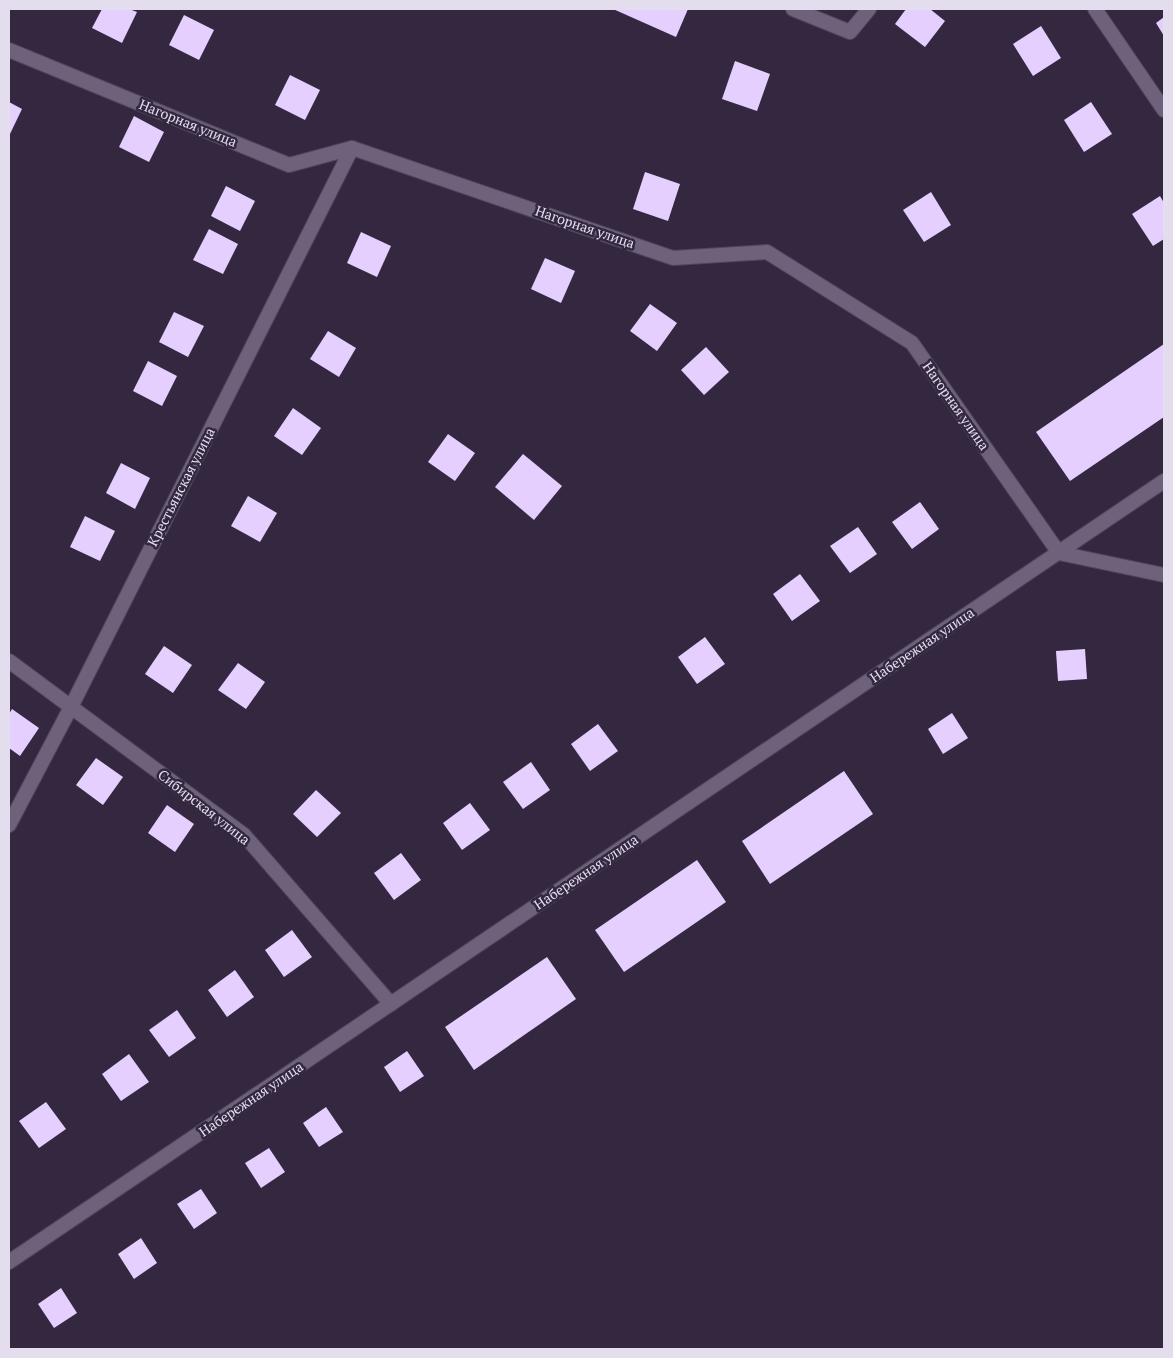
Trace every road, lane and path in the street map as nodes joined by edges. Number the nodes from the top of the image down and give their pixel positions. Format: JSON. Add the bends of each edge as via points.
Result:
{"nodes":[{"id":1,"x":793,"y":9,"type":"edge"},
{"id":2,"x":869,"y":9,"type":"edge"},
{"id":3,"x":1095,"y":9,"type":"edge"},
{"id":4,"x":9,"y":50,"type":"edge"},
{"id":5,"x":1164,"y":110,"type":"edge"},
{"id":6,"x":352,"y":148,"type":"junction"},
{"id":7,"x":1164,"y":481,"type":"edge"},
{"id":8,"x":1059,"y":553,"type":"junction"},
{"id":9,"x":1164,"y":575,"type":"edge"},
{"id":10,"x":9,"y":661,"type":"edge"},
{"id":11,"x":71,"y":707,"type":"junction"},
{"id":12,"x":9,"y":826,"type":"edge"},
{"id":13,"x":391,"y":1004,"type":"junction"},
{"id":14,"x":9,"y":1262,"type":"edge"}],
"edges":[{"from":1,"to":2,"type":"street","via":[[850,32]]},
{"from":3,"to":5,"type":"street"},
{"from":4,"to":6,"type":"street","name":"Нагорная улица","via":[[289,165]]},
{"from":6,"to":8,"type":"street","name":"Нагорная улица","via":[[674,258],[767,252],[912,343]]},
{"from":6,"to":11,"type":"street","name":"Крестьянская улица"},
{"from":7,"to":8,"type":"street","name":"Набережная улица"},
{"from":8,"to":9,"type":"street"},
{"from":8,"to":13,"type":"street","name":"Набережная улица"},
{"from":10,"to":11,"type":"street","name":"Сибирская улица"},
{"from":11,"to":12,"type":"street","name":"Крестьянская улица"},
{"from":11,"to":13,"type":"street","name":"Сибирская улица","via":[[244,835]]},
{"from":13,"to":14,"type":"street","name":"Набережная улица"}]}
